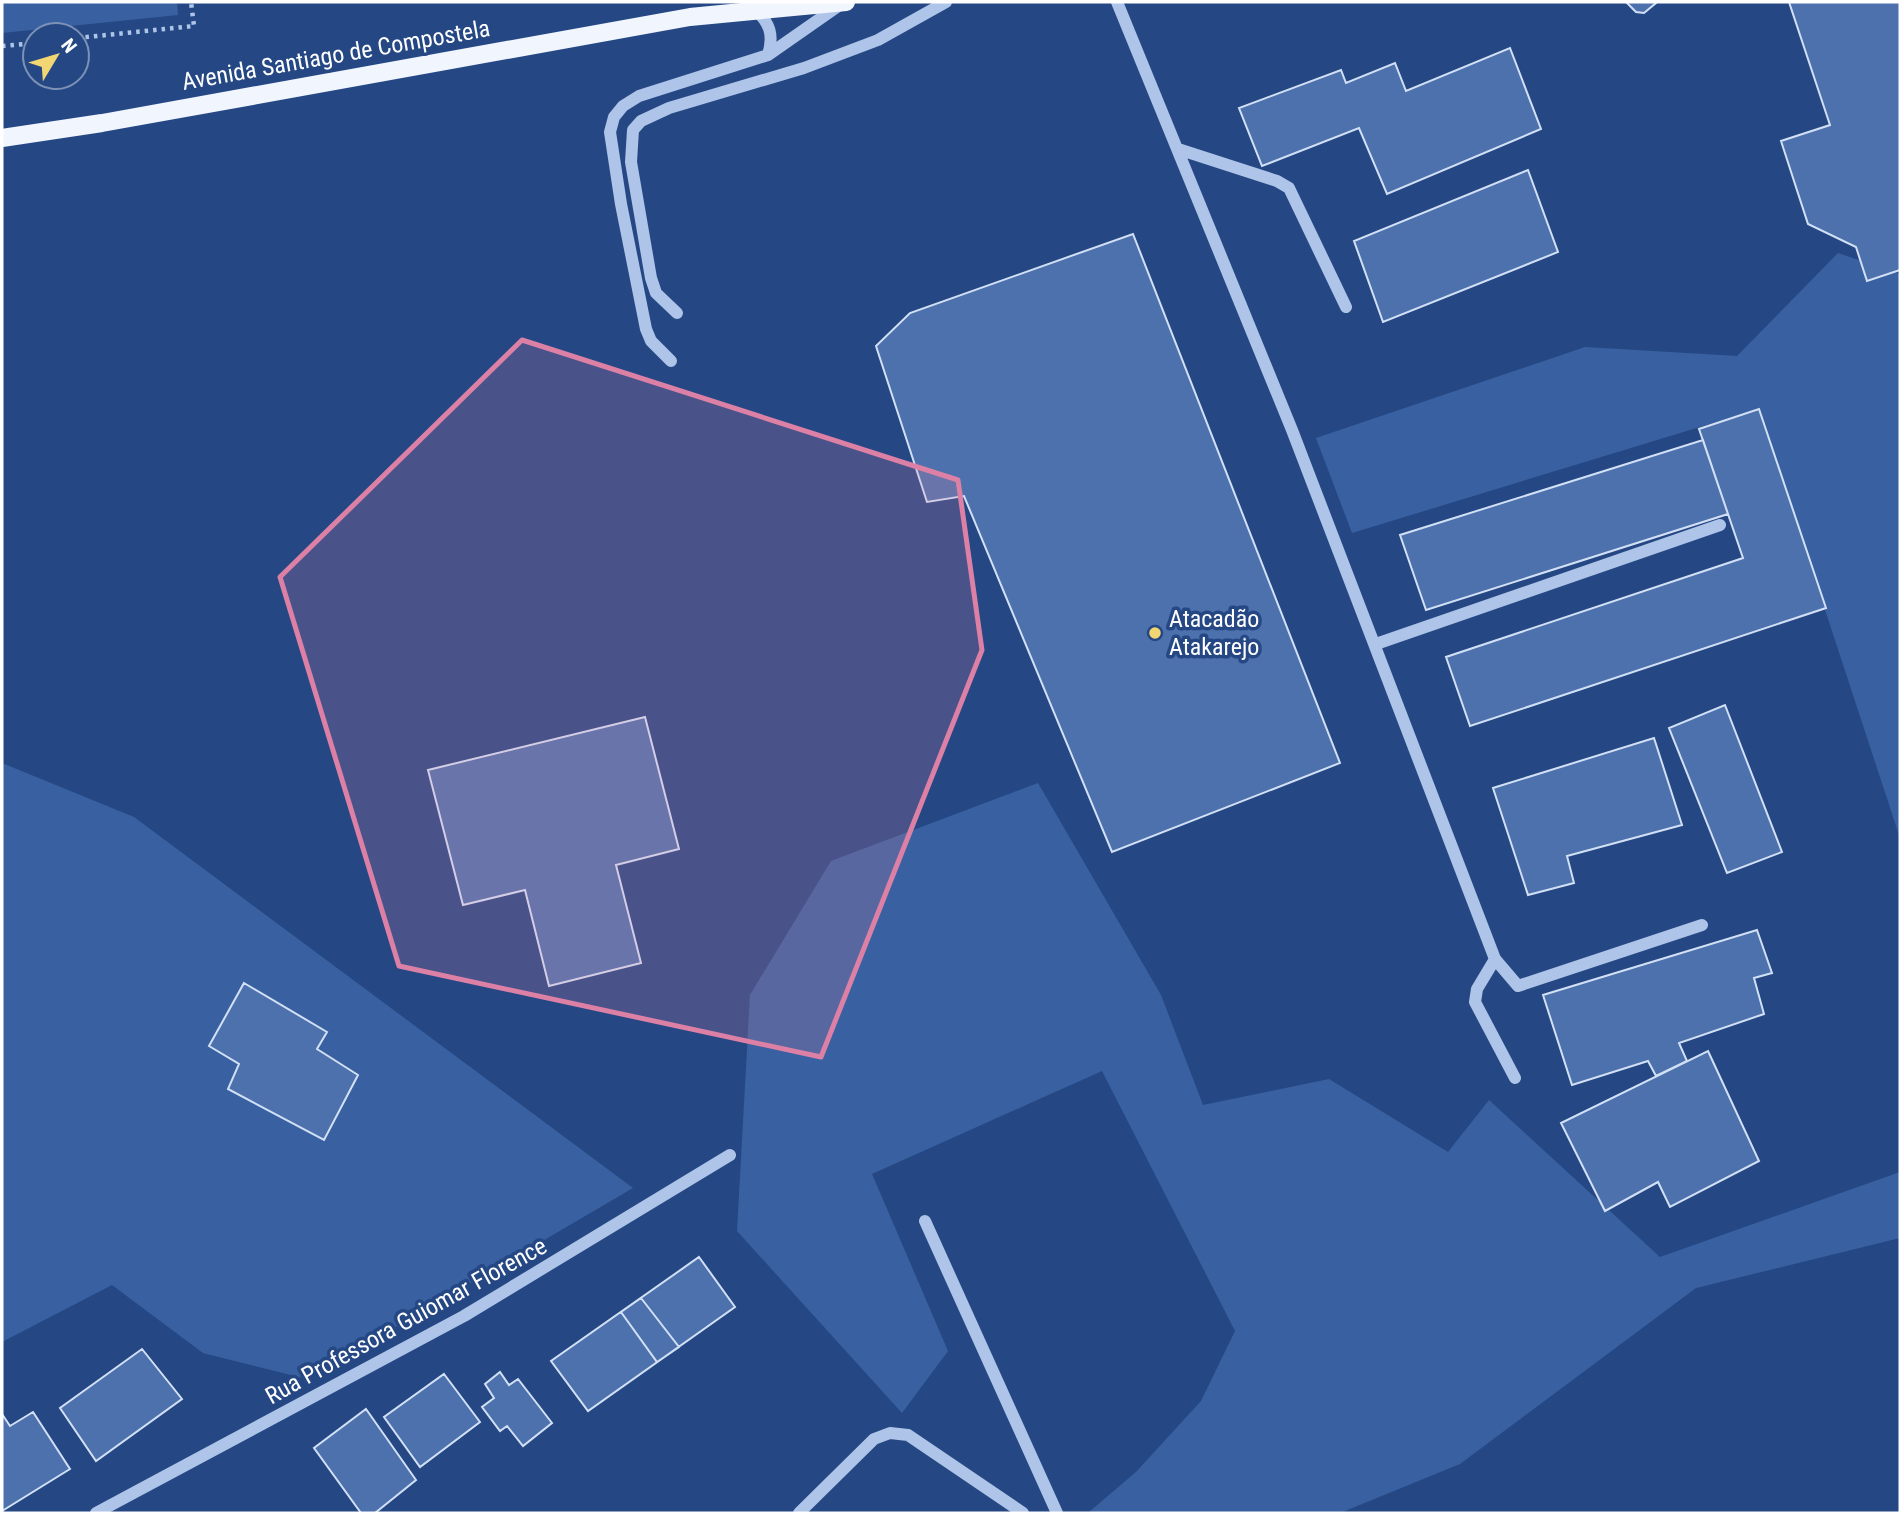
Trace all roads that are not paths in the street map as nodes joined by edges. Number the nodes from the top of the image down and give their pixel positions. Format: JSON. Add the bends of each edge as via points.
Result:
{"nodes":[{"id":1,"x":845,"y":2,"type":"edge"},
{"id":2,"x":946,"y":2,"type":"edge"},
{"id":3,"x":1117,"y":2,"type":"edge"},
{"id":4,"x":755,"y":8,"type":"junction"},
{"id":5,"x":768,"y":55,"type":"junction"},
{"id":6,"x":2,"y":138,"type":"edge"},
{"id":7,"x":1178,"y":149,"type":"junction"},
{"id":8,"x":1346,"y":307,"type":"dead end"},
{"id":9,"x":677,"y":313,"type":"dead end"},
{"id":10,"x":671,"y":361,"type":"dead end"},
{"id":11,"x":1720,"y":526,"type":"dead end"},
{"id":12,"x":1376,"y":644,"type":"junction"},
{"id":13,"x":1702,"y":925,"type":"dead end"},
{"id":14,"x":1495,"y":958,"type":"junction"},
{"id":15,"x":1515,"y":1078,"type":"dead end"},
{"id":16,"x":730,"y":1155,"type":"dead end"},
{"id":17,"x":925,"y":1221,"type":"dead end"},
{"id":18,"x":96,"y":1513,"type":"edge"},
{"id":19,"x":800,"y":1513,"type":"edge"},
{"id":20,"x":1023,"y":1513,"type":"edge"},
{"id":21,"x":1057,"y":1513,"type":"edge"}],
"edges":[{"from":1,"to":4,"type":"main road","name":"Avenida Santiago de Compostela"},
{"from":1,"to":5,"type":"street"},
{"from":2,"to":9,"type":"street","via":[[878,40],[640,121],[633,130],[631,162],[651,278],[660,299]]},
{"from":3,"to":7,"type":"street"},
{"from":4,"to":5,"type":"street","via":[[770,29]]},
{"from":4,"to":6,"type":"main road","name":"Avenida Santiago de Compostela"},
{"from":5,"to":10,"type":"street","via":[[639,96],[614,117],[610,132],[646,329],[650,341]]},
{"from":7,"to":8,"type":"street","via":[[1289,188]]},
{"from":7,"to":12,"type":"street"},
{"from":11,"to":12,"type":"street"},
{"from":12,"to":14,"type":"street"},
{"from":13,"to":14,"type":"street","via":[[1518,986]]},
{"from":14,"to":15,"type":"street","via":[[1477,989],[1475,1002]]},
{"from":16,"to":18,"type":"street","name":"Rua Professora Guiomar Florence","via":[[464,1316]]},
{"from":17,"to":21,"type":"street"},
{"from":19,"to":20,"type":"street","via":[[873,1439],[890,1433],[908,1435]]}]}
